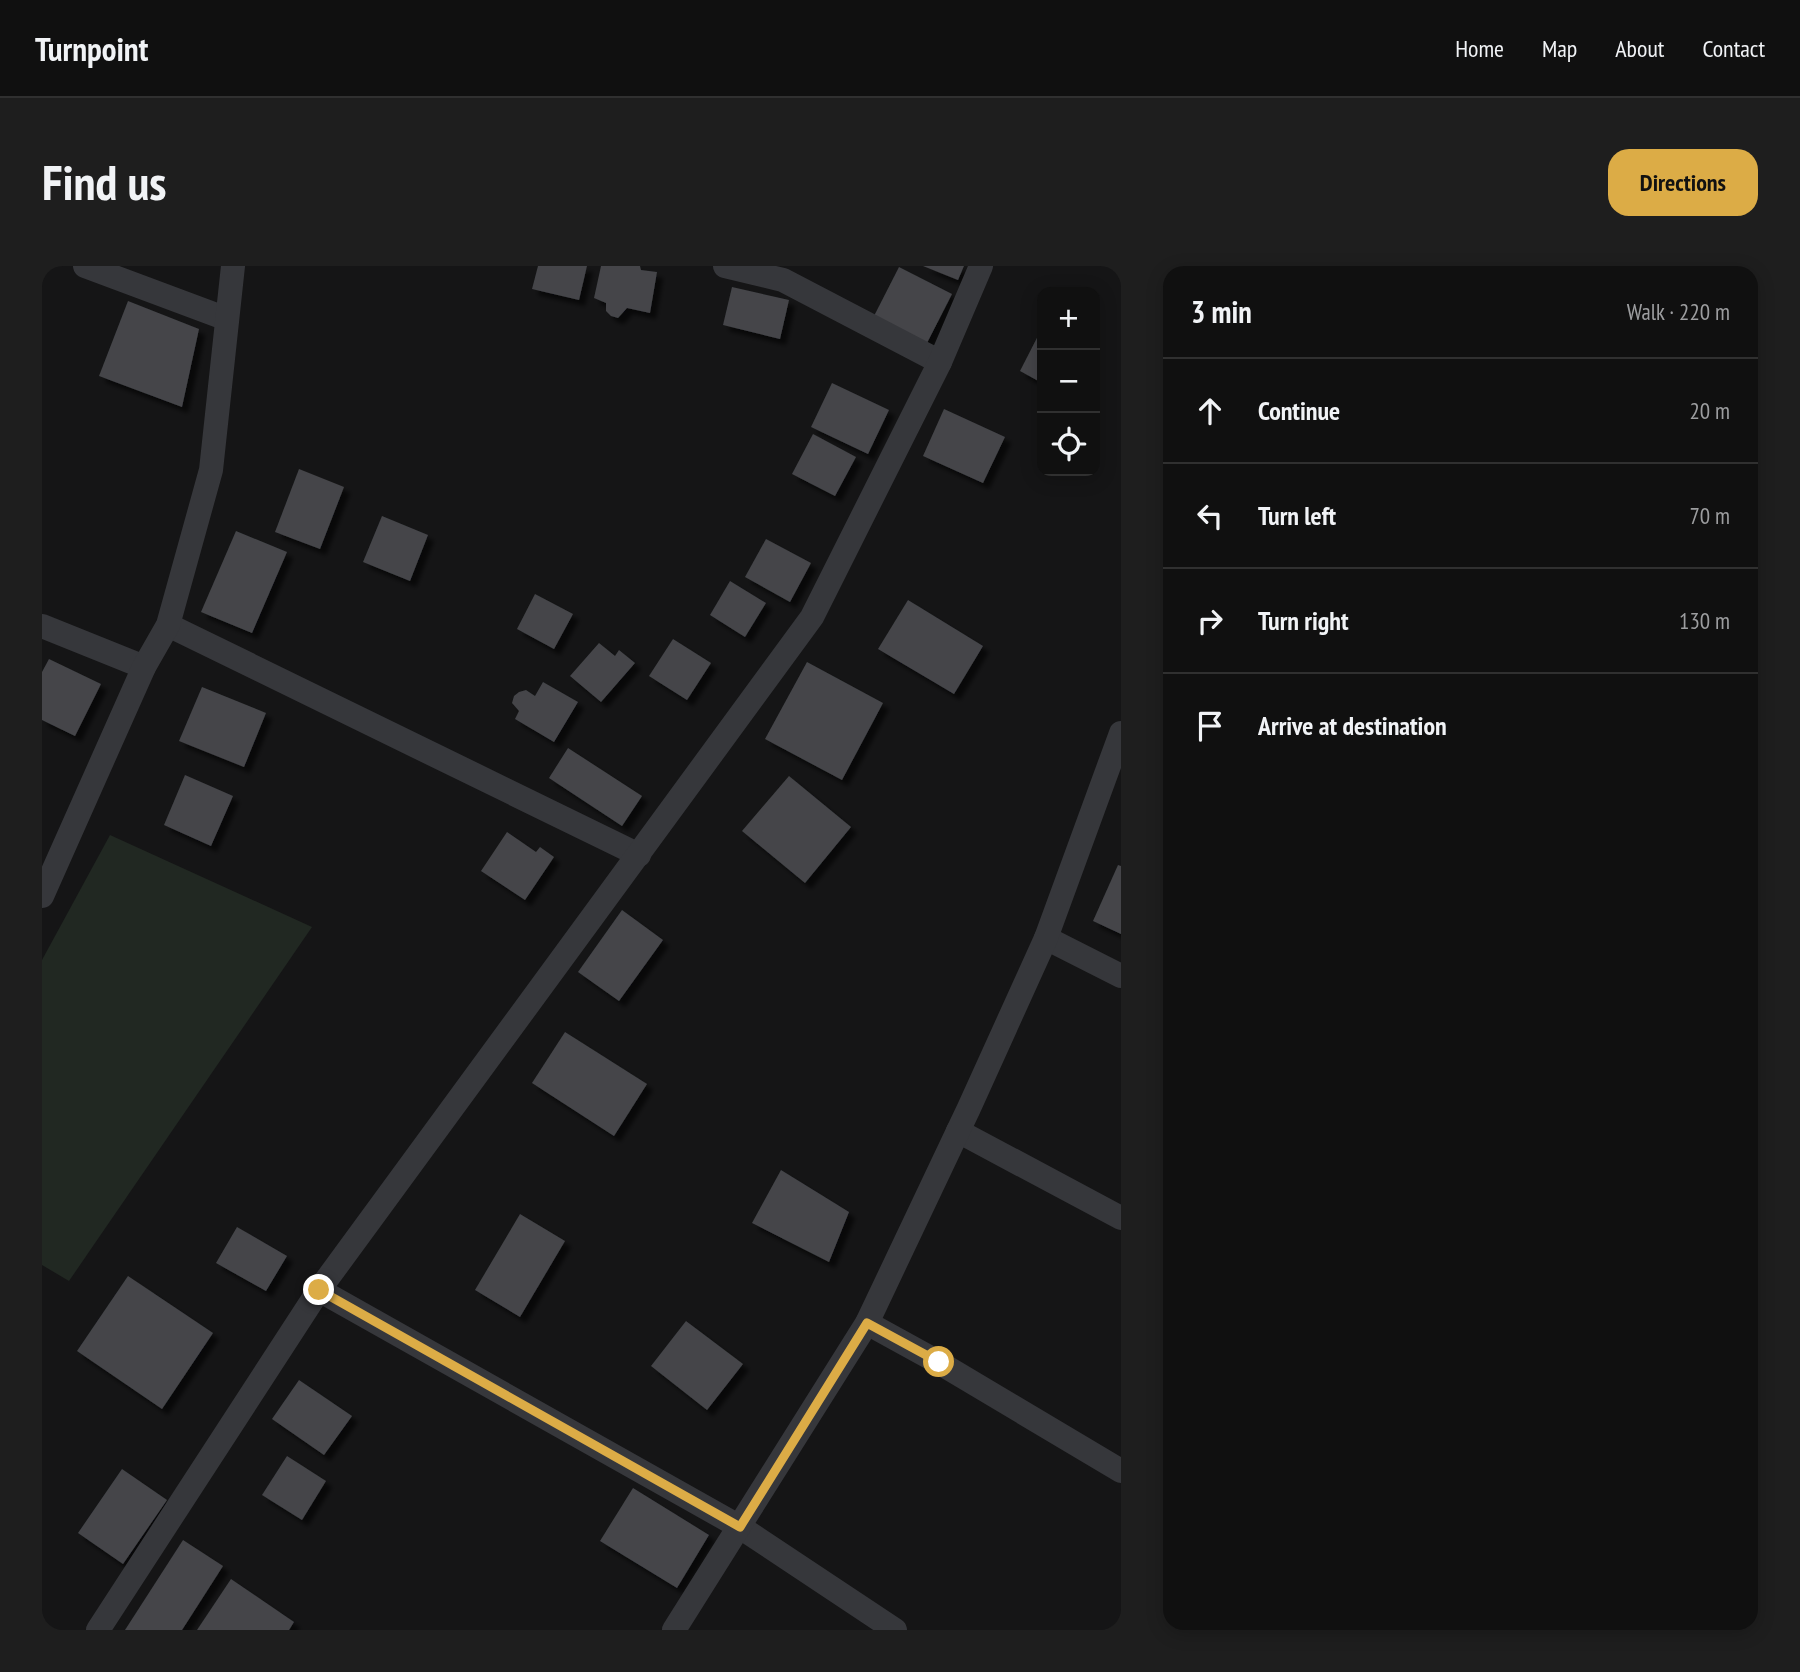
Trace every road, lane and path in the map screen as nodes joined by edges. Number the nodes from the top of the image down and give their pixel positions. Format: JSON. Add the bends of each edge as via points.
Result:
{"nodes":[{"id":1,"x":85,"y":266,"type":"edge"},
{"id":2,"x":233,"y":266,"type":"edge"},
{"id":3,"x":725,"y":266,"type":"edge"},
{"id":4,"x":981,"y":266,"type":"edge"},
{"id":5,"x":227,"y":319,"type":"junction"},
{"id":6,"x":940,"y":362,"type":"junction"},
{"id":7,"x":168,"y":625,"type":"junction"},
{"id":8,"x":42,"y":626,"type":"edge"},
{"id":9,"x":144,"y":667,"type":"junction"},
{"id":10,"x":1121,"y":733,"type":"edge"},
{"id":11,"x":639,"y":855,"type":"junction"},
{"id":12,"x":42,"y":896,"type":"edge"},
{"id":13,"x":1046,"y":938,"type":"junction"},
{"id":14,"x":1121,"y":976,"type":"edge"},
{"id":15,"x":958,"y":1131,"type":"junction"},
{"id":16,"x":1121,"y":1218,"type":"edge"},
{"id":17,"x":319,"y":1290,"type":"junction"},
{"id":18,"x":867,"y":1323,"type":"junction"},
{"id":19,"x":1121,"y":1471,"type":"edge"},
{"id":20,"x":740,"y":1527,"type":"junction"},
{"id":21,"x":98,"y":1630,"type":"edge"},
{"id":22,"x":674,"y":1630,"type":"edge"},
{"id":23,"x":895,"y":1630,"type":"edge"}],
"edges":[{"from":1,"to":5,"type":"street"},
{"from":2,"to":5,"type":"street"},
{"from":3,"to":6,"type":"street","via":[[783,280]]},
{"from":4,"to":6,"type":"street"},
{"from":5,"to":7,"type":"street","via":[[211,470]]},
{"from":6,"to":11,"type":"street","via":[[812,617]]},
{"from":7,"to":9,"type":"street"},
{"from":7,"to":11,"type":"street"},
{"from":8,"to":9,"type":"street"},
{"from":9,"to":12,"type":"street"},
{"from":10,"to":13,"type":"street"},
{"from":11,"to":17,"type":"street"},
{"from":13,"to":14,"type":"street"},
{"from":13,"to":15,"type":"street"},
{"from":15,"to":16,"type":"street"},
{"from":15,"to":18,"type":"street"},
{"from":17,"to":20,"type":"street"},
{"from":17,"to":21,"type":"street"},
{"from":18,"to":19,"type":"street"},
{"from":18,"to":20,"type":"street"},
{"from":20,"to":22,"type":"street"},
{"from":20,"to":23,"type":"street"}]}
